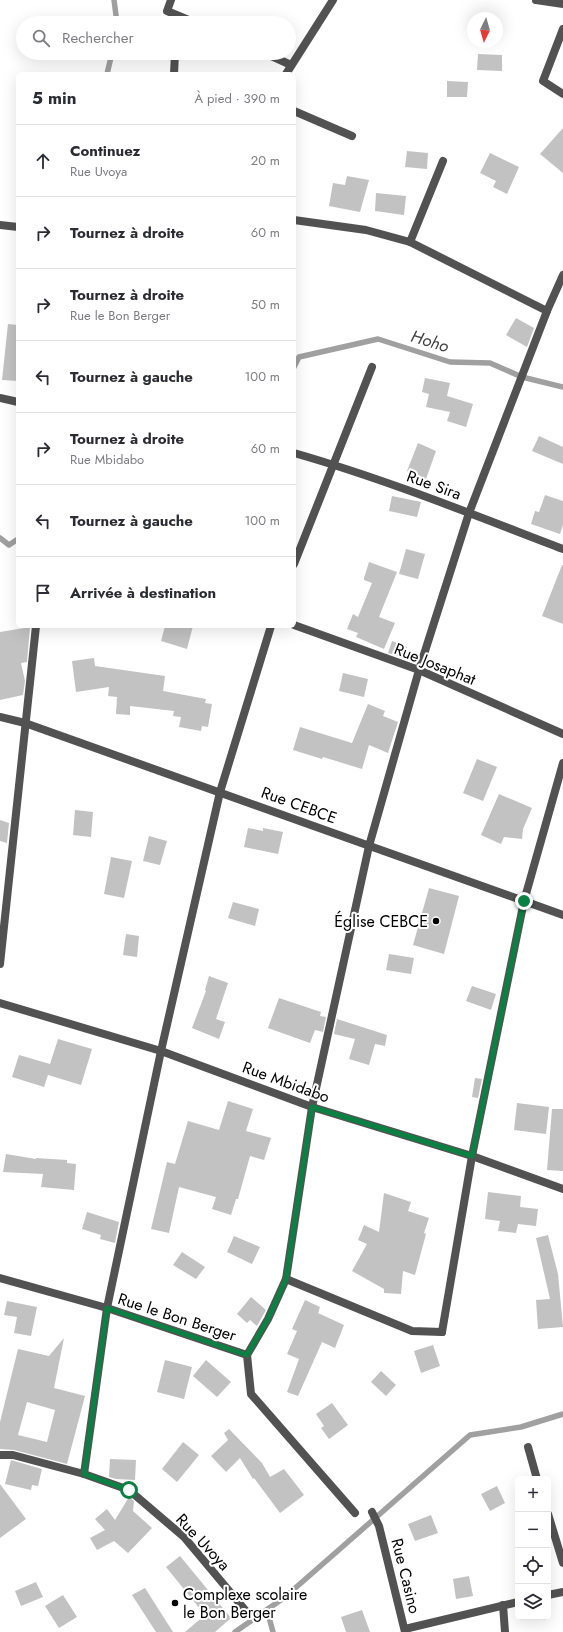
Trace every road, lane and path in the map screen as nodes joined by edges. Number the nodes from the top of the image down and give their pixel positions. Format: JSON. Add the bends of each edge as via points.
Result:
{"nodes":[{"id":1,"x":171,"y":0,"type":"edge"},
{"id":2,"x":333,"y":0,"type":"edge"},
{"id":3,"x":536,"y":0,"type":"edge"},
{"id":4,"x":563,"y":4,"type":"edge"},
{"id":5,"x":174,"y":16,"type":"edge"},
{"id":6,"x":563,"y":29,"type":"edge"},
{"id":7,"x":296,"y":56,"type":"edge"},
{"id":8,"x":175,"y":60,"type":"edge"},
{"id":9,"x":282,"y":60,"type":"edge"},
{"id":10,"x":294,"y":60,"type":"edge"},
{"id":11,"x":291,"y":64,"type":"junction"},
{"id":12,"x":174,"y":72,"type":"edge"},
{"id":13,"x":287,"y":72,"type":"edge"},
{"id":14,"x":563,"y":94,"type":"edge"},
{"id":15,"x":296,"y":112,"type":"edge"},
{"id":16,"x":352,"y":136,"type":"dead end"},
{"id":17,"x":443,"y":161,"type":"dead end"},
{"id":18,"x":296,"y":220,"type":"edge"},
{"id":19,"x":0,"y":226,"type":"edge"},
{"id":20,"x":16,"y":227,"type":"edge"},
{"id":21,"x":410,"y":242,"type":"junction"},
{"id":22,"x":563,"y":274,"type":"edge"},
{"id":23,"x":547,"y":312,"type":"junction"},
{"id":24,"x":372,"y":367,"type":"dead end"},
{"id":25,"x":0,"y":398,"type":"edge"},
{"id":26,"x":16,"y":402,"type":"edge"},
{"id":27,"x":296,"y":454,"type":"edge"},
{"id":28,"x":332,"y":464,"type":"junction"},
{"id":29,"x":469,"y":513,"type":"junction"},
{"id":30,"x":563,"y":549,"type":"edge"},
{"id":31,"x":296,"y":559,"type":"edge"},
{"id":32,"x":296,"y":626,"type":"edge"},
{"id":33,"x":36,"y":628,"type":"edge"},
{"id":34,"x":270,"y":628,"type":"edge"},
{"id":35,"x":419,"y":670,"type":"junction"},
{"id":36,"x":0,"y":717,"type":"edge"},
{"id":37,"x":25,"y":722,"type":"junction"},
{"id":38,"x":563,"y":734,"type":"edge"},
{"id":39,"x":563,"y":763,"type":"edge"},
{"id":40,"x":220,"y":792,"type":"junction"},
{"id":41,"x":369,"y":846,"type":"junction"},
{"id":42,"x":524,"y":901,"type":"junction"},
{"id":43,"x":563,"y":915,"type":"edge"},
{"id":44,"x":0,"y":964,"type":"edge"},
{"id":45,"x":0,"y":1003,"type":"edge"},
{"id":46,"x":162,"y":1051,"type":"junction"},
{"id":47,"x":312,"y":1107,"type":"junction"},
{"id":48,"x":472,"y":1156,"type":"junction"},
{"id":49,"x":563,"y":1189,"type":"edge"},
{"id":50,"x":0,"y":1278,"type":"edge"},
{"id":51,"x":286,"y":1279,"type":"junction"},
{"id":52,"x":107,"y":1308,"type":"junction"},
{"id":53,"x":247,"y":1355,"type":"junction"},
{"id":54,"x":528,"y":1448,"type":"dead end"},
{"id":55,"x":0,"y":1455,"type":"edge"},
{"id":56,"x":84,"y":1474,"type":"junction"},
{"id":57,"x":536,"y":1476,"type":"edge"},
{"id":58,"x":372,"y":1512,"type":"dead end"},
{"id":59,"x":355,"y":1513,"type":"dead end"},
{"id":60,"x":551,"y":1524,"type":"edge"},
{"id":61,"x":563,"y":1563,"type":"edge"},
{"id":62,"x":563,"y":1592,"type":"edge"},
{"id":63,"x":551,"y":1594,"type":"edge"},
{"id":64,"x":515,"y":1603,"type":"edge"},
{"id":65,"x":503,"y":1605,"type":"junction"},
{"id":66,"x":246,"y":1611,"type":"dead end"},
{"id":67,"x":405,"y":1631,"type":"edge"},
{"id":68,"x":505,"y":1632,"type":"edge"}],
"edges":[{"from":1,"to":5,"type":"street","via":[[167,10]]},
{"from":2,"to":7,"type":"street"},
{"from":3,"to":4,"type":"street"},
{"from":6,"to":14,"type":"street","via":[[543,81]]},
{"from":8,"to":12,"type":"street"},
{"from":9,"to":11,"type":"street"},
{"from":10,"to":11,"type":"street"},
{"from":11,"to":13,"type":"street"},
{"from":15,"to":16,"type":"street"},
{"from":17,"to":21,"type":"street"},
{"from":18,"to":21,"type":"street","via":[[366,230]]},
{"from":19,"to":20,"type":"street"},
{"from":21,"to":23,"type":"street"},
{"from":22,"to":23,"type":"street"},
{"from":23,"to":29,"type":"street"},
{"from":24,"to":28,"type":"street"},
{"from":25,"to":26,"type":"street"},
{"from":27,"to":28,"type":"street","name":"Rue Sira"},
{"from":28,"to":29,"type":"street","name":"Rue Sira"},
{"from":28,"to":31,"type":"street"},
{"from":29,"to":30,"type":"street","name":"Rue Sira"},
{"from":29,"to":35,"type":"street"},
{"from":32,"to":35,"type":"street","name":"Rue Josaphat"},
{"from":33,"to":37,"type":"street"},
{"from":34,"to":40,"type":"street"},
{"from":35,"to":38,"type":"street","name":"Rue Josaphat"},
{"from":35,"to":41,"type":"street"},
{"from":36,"to":37,"type":"street","name":"Rue CEBCE"},
{"from":37,"to":40,"type":"street","name":"Rue CEBCE"},
{"from":37,"to":44,"type":"street"},
{"from":39,"to":42,"type":"street"},
{"from":40,"to":41,"type":"street","name":"Rue CEBCE"},
{"from":40,"to":46,"type":"street"},
{"from":41,"to":42,"type":"street","name":"Rue CEBCE"},
{"from":41,"to":47,"type":"street"},
{"from":42,"to":43,"type":"street","name":"Rue CEBCE"},
{"from":42,"to":48,"type":"street"},
{"from":45,"to":46,"type":"street","name":"Rue Mbidabo"},
{"from":46,"to":47,"type":"street","name":"Rue Mbidabo"},
{"from":46,"to":52,"type":"street"},
{"from":47,"to":48,"type":"street","name":"Rue Mbidabo"},
{"from":47,"to":51,"type":"street"},
{"from":48,"to":49,"type":"street","name":"Rue Mbidabo"},
{"from":48,"to":51,"type":"street","via":[[442,1332],[412,1331]]},
{"from":50,"to":52,"type":"street","name":"Rue le Bon Berger"},
{"from":51,"to":53,"type":"street","via":[[268,1319]]},
{"from":52,"to":53,"type":"street","name":"Rue le Bon Berger"},
{"from":52,"to":56,"type":"street"},
{"from":53,"to":59,"type":"street","name":"Rue le Bon Berger","via":[[251,1394]]},
{"from":54,"to":57,"type":"street"},
{"from":55,"to":56,"type":"street","name":"Rue Uvoya","via":[[13,1455]]},
{"from":56,"to":66,"type":"street","name":"Rue Uvoya","via":[[129,1490],[184,1537]]},
{"from":58,"to":67,"type":"street","name":"Rue Casino","via":[[379,1526]]},
{"from":60,"to":61,"type":"street"},
{"from":62,"to":63,"type":"street"},
{"from":64,"to":65,"type":"street"},
{"from":65,"to":67,"type":"street"},
{"from":65,"to":68,"type":"street"}]}
